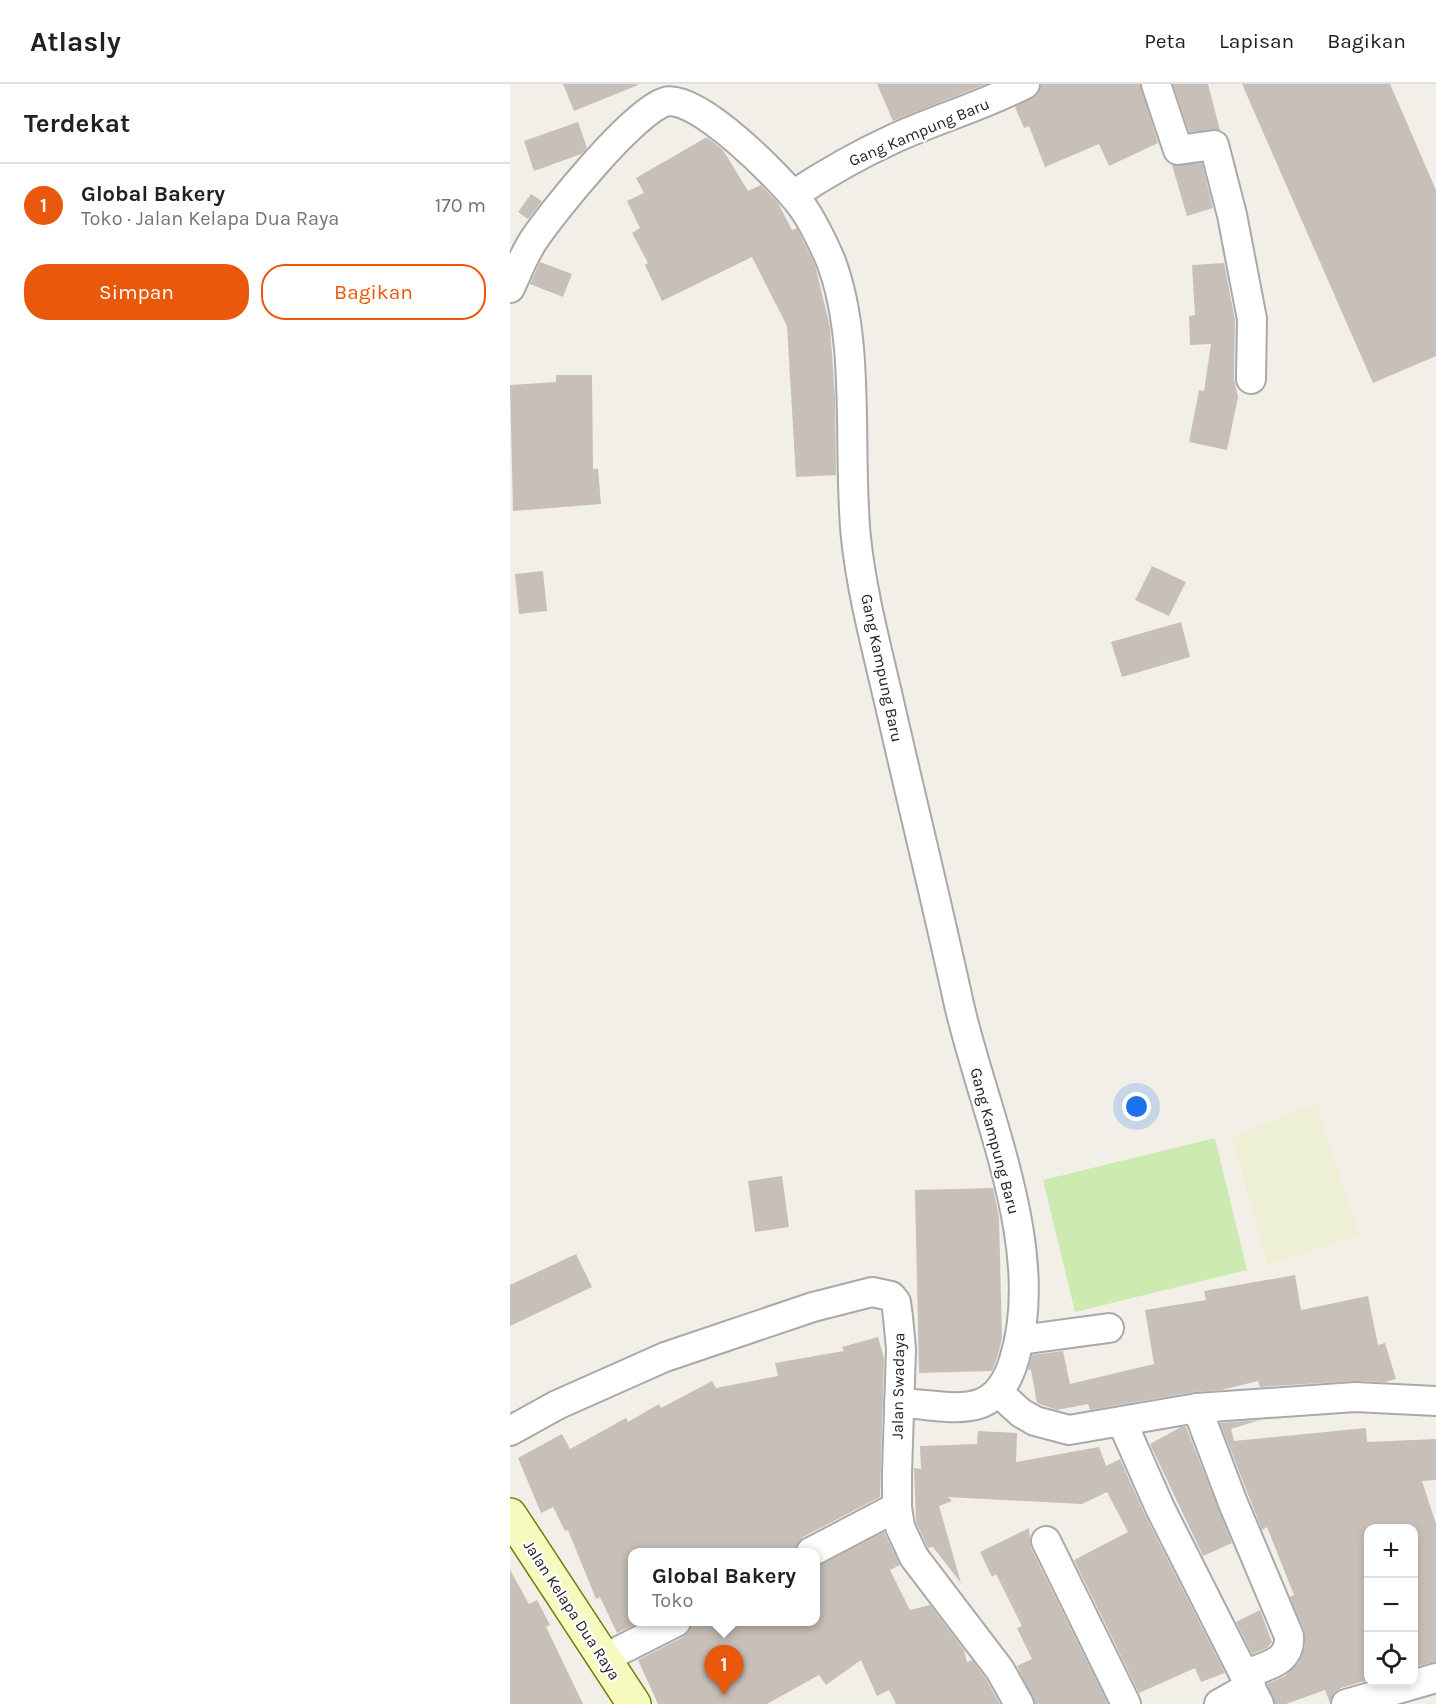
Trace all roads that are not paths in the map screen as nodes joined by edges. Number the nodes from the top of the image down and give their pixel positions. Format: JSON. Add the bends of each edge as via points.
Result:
{"nodes":[{"id":1,"x":1025,"y":84,"type":"edge"},
{"id":2,"x":1156,"y":84,"type":"edge"},
{"id":3,"x":661,"y":93,"type":"edge"},
{"id":4,"x":793,"y":195,"type":"junction"},
{"id":5,"x":510,"y":287,"type":"edge"},
{"id":6,"x":1251,"y":379,"type":"dead end"},
{"id":7,"x":1109,"y":1328,"type":"dead end"},
{"id":8,"x":1020,"y":1340,"type":"junction"},
{"id":9,"x":999,"y":1394,"type":"junction"},
{"id":10,"x":1436,"y":1401,"type":"edge"},
{"id":11,"x":899,"y":1403,"type":"junction"},
{"id":12,"x":1197,"y":1408,"type":"junction"},
{"id":13,"x":1122,"y":1422,"type":"junction"},
{"id":14,"x":510,"y":1431,"type":"edge"},
{"id":15,"x":897,"y":1507,"type":"junction"},
{"id":16,"x":510,"y":1515,"type":"edge"},
{"id":17,"x":1046,"y":1541,"type":"dead end"},
{"id":18,"x":819,"y":1548,"type":"edge"},
{"id":19,"x":668,"y":1626,"type":"edge"},
{"id":20,"x":603,"y":1659,"type":"junction"},
{"id":21,"x":1436,"y":1678,"type":"edge"},
{"id":22,"x":1252,"y":1688,"type":"edge"},
{"id":23,"x":634,"y":1704,"type":"edge"},
{"id":24,"x":1019,"y":1704,"type":"edge"},
{"id":25,"x":1126,"y":1704,"type":"edge"},
{"id":26,"x":1219,"y":1704,"type":"edge"},
{"id":27,"x":1346,"y":1704,"type":"edge"}],
"edges":[{"from":1,"to":4,"type":"street","name":"Gang Kampung Baru","via":[[894,139]]},
{"from":2,"to":6,"type":"street","via":[[1178,150],[1214,145],[1252,319]]},
{"from":3,"to":4,"type":"street","via":[[716,122]]},
{"from":3,"to":5,"type":"street","via":[[644,116],[584,175],[531,244]]},
{"from":4,"to":8,"type":"street","name":"Gang Kampung Baru","via":[[830,260],[842,306],[856,541],[875,644],[964,1029],[1017,1221],[1023,1262]]},
{"from":7,"to":8,"type":"street"},
{"from":8,"to":9,"type":"street","name":"Gang Kampung Baru"},
{"from":9,"to":11,"type":"street","via":[[976,1406]]},
{"from":9,"to":13,"type":"street","via":[[1021,1413],[1052,1427],[1069,1430]]},
{"from":10,"to":12,"type":"street","via":[[1355,1397]]},
{"from":11,"to":14,"type":"street","name":"Jalan Swadaya","via":[[901,1349],[896,1302],[891,1296],[872,1292],[813,1306],[665,1358],[558,1405]]},
{"from":11,"to":15,"type":"street","name":"Jalan Swadaya"},
{"from":12,"to":13,"type":"street"},
{"from":12,"to":22,"type":"street","via":[[1289,1636],[1290,1647],[1281,1660]]},
{"from":13,"to":22,"type":"street","via":[[1160,1508]]},
{"from":15,"to":18,"type":"street"},
{"from":15,"to":24,"type":"street","name":"Jalan Swadaya","via":[[900,1527],[914,1557],[981,1644]]},
{"from":16,"to":20,"type":"main road","name":"Jalan Kelapa Dua Raya"},
{"from":17,"to":25,"type":"street"},
{"from":19,"to":20,"type":"street"},
{"from":20,"to":23,"type":"main road","name":"Jalan Kelapa Dua Raya"},
{"from":21,"to":27,"type":"street"},
{"from":22,"to":26,"type":"street"}]}
